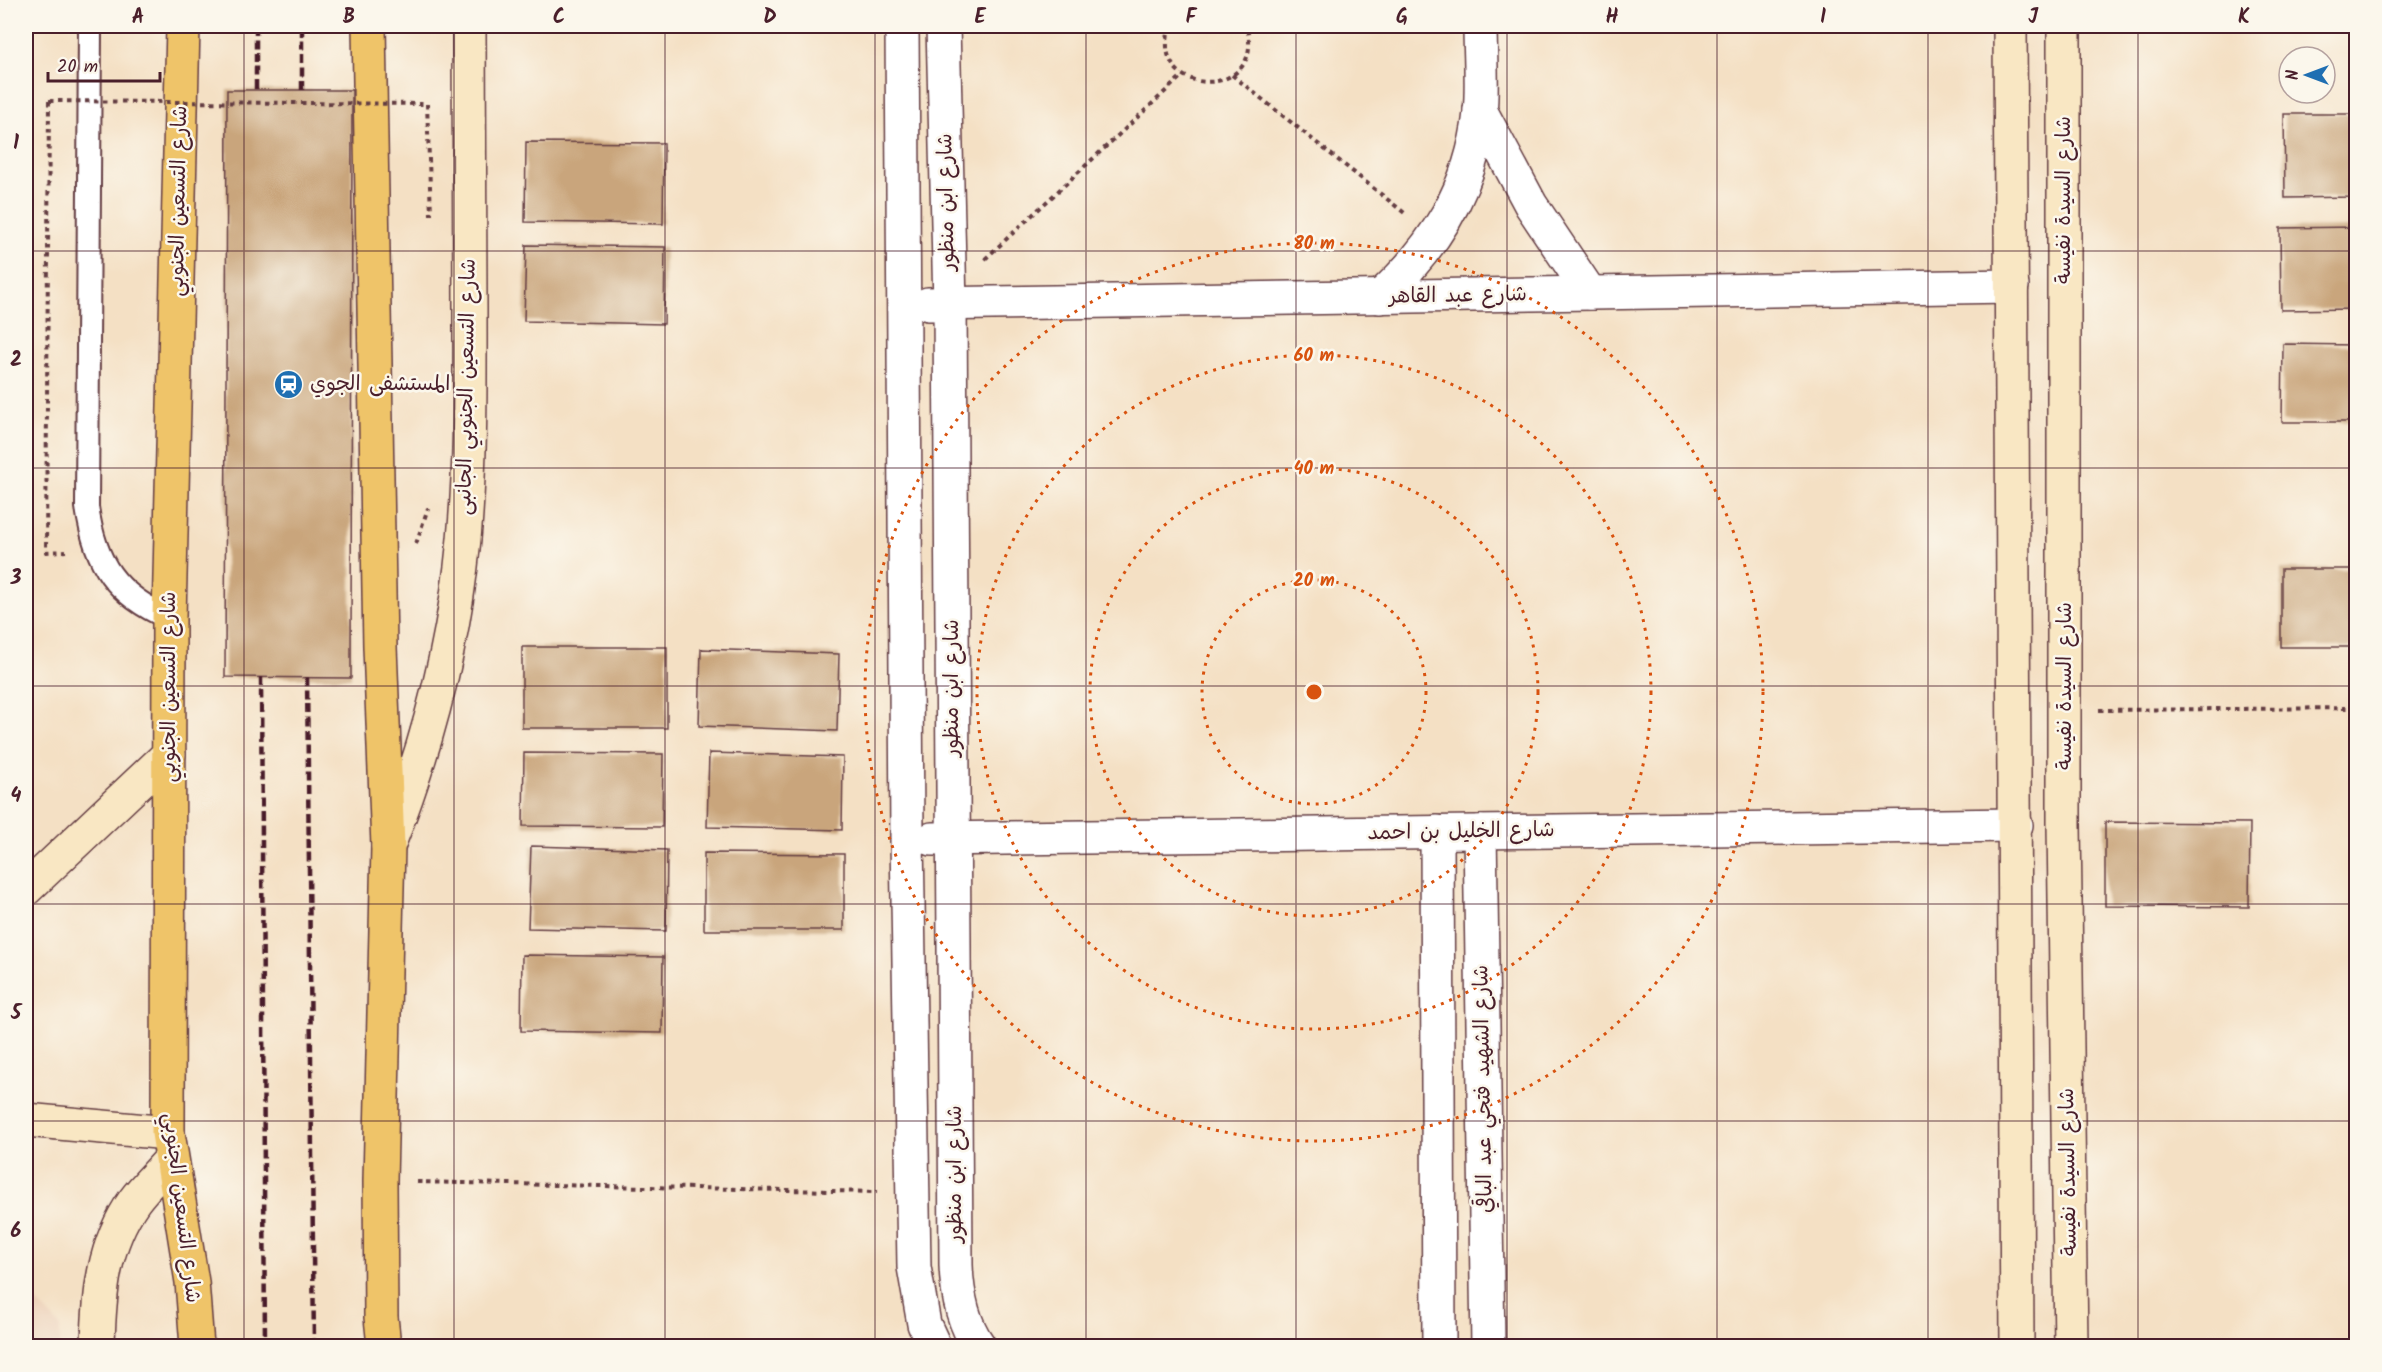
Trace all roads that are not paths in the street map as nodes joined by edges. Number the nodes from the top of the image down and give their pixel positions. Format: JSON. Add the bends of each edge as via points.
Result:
{"nodes":[{"id":1,"x":90,"y":26,"type":"edge"},
{"id":2,"x":183,"y":26,"type":"edge"},
{"id":3,"x":369,"y":26,"type":"edge"},
{"id":4,"x":469,"y":26,"type":"edge"},
{"id":5,"x":902,"y":26,"type":"edge"},
{"id":6,"x":943,"y":26,"type":"edge"},
{"id":7,"x":1480,"y":26,"type":"edge"},
{"id":8,"x":2010,"y":26,"type":"edge"},
{"id":9,"x":2064,"y":26,"type":"edge"},
{"id":10,"x":1480,"y":110,"type":"junction"},
{"id":11,"x":2012,"y":286,"type":"junction"},
{"id":12,"x":1590,"y":293,"type":"junction"},
{"id":13,"x":1380,"y":297,"type":"junction"},
{"id":14,"x":950,"y":298,"type":"junction"},
{"id":15,"x":905,"y":305,"type":"junction"},
{"id":16,"x":169,"y":618,"type":"junction"},
{"id":17,"x":169,"y":754,"type":"junction"},
{"id":18,"x":2016,"y":825,"type":"junction"},
{"id":19,"x":1437,"y":832,"type":"junction"},
{"id":20,"x":1480,"y":832,"type":"junction"},
{"id":21,"x":953,"y":838,"type":"junction"},
{"id":22,"x":907,"y":839,"type":"junction"},
{"id":23,"x":388,"y":846,"type":"junction"},
{"id":24,"x":26,"y":889,"type":"edge"},
{"id":25,"x":26,"y":1120,"type":"edge"},
{"id":26,"x":170,"y":1146,"type":"junction"},
{"id":27,"x":382,"y":1332,"type":"edge"},
{"id":28,"x":98,"y":1347,"type":"edge"},
{"id":29,"x":197,"y":1347,"type":"edge"},
{"id":30,"x":396,"y":1347,"type":"edge"},
{"id":31,"x":934,"y":1347,"type":"edge"},
{"id":32,"x":980,"y":1347,"type":"edge"},
{"id":33,"x":1439,"y":1347,"type":"edge"},
{"id":34,"x":1488,"y":1347,"type":"edge"},
{"id":35,"x":2017,"y":1347,"type":"edge"},
{"id":36,"x":2071,"y":1347,"type":"edge"}],
"edges":[{"from":1,"to":16,"type":"lane","via":[[87,507],[95,549],[105,568],[132,599]]},
{"from":2,"to":16,"type":"highway","name":"شارع التسعين الجنوبي"},
{"from":3,"to":23,"type":"highway","via":[[380,647]]},
{"from":4,"to":23,"type":"street","name":"شارع التسعين الجنوبي الجانبى","via":[[470,457],[464,541],[435,701],[414,780]]},
{"from":5,"to":15,"type":"street","name":"شارع ابن منظور"},
{"from":6,"to":14,"type":"street","name":"شارع ابن منظور"},
{"from":7,"to":10,"type":"street"},
{"from":8,"to":11,"type":"street"},
{"from":9,"to":36,"type":"street","name":"شارع السيدة نفيسة"},
{"from":10,"to":12,"type":"street","via":[[1531,205]]},
{"from":10,"to":13,"type":"street","via":[[1466,177],[1452,208],[1419,259]]},
{"from":11,"to":12,"type":"street","name":"شارع عبد القاهر"},
{"from":11,"to":18,"type":"street"},
{"from":12,"to":13,"type":"street","name":"شارع عبد القاهر"},
{"from":13,"to":14,"type":"street","name":"شارع عبد القاهر"},
{"from":14,"to":15,"type":"street","name":"شارع عبد القاهر"},
{"from":14,"to":21,"type":"street","name":"شارع ابن منظور"},
{"from":15,"to":22,"type":"street","name":"شارع ابن منظور"},
{"from":16,"to":17,"type":"highway","name":"شارع التسعين الجنوبي"},
{"from":17,"to":24,"type":"street"},
{"from":17,"to":26,"type":"highway","name":"شارع التسعين الجنوبي"},
{"from":18,"to":20,"type":"street","name":"شارع الخليل بن احمد"},
{"from":18,"to":35,"type":"street"},
{"from":19,"to":20,"type":"street","name":"شارع الخليل بن احمد"},
{"from":19,"to":21,"type":"street","name":"شارع الخليل بن احمد"},
{"from":19,"to":33,"type":"street"},
{"from":20,"to":34,"type":"street","name":"شارع الشهيد فتحي عبد الباقي"},
{"from":21,"to":22,"type":"street","name":"شارع الخليل بن احمد"},
{"from":21,"to":32,"type":"street","name":"شارع ابن منظور","via":[[957,1291],[963,1317]]},
{"from":22,"to":31,"type":"street","name":"شارع ابن منظور","via":[[914,1268],[924,1324]]},
{"from":23,"to":27,"type":"highway","via":[[380,1181]]},
{"from":25,"to":26,"type":"street"},
{"from":26,"to":28,"type":"street","via":[[122,1222],[108,1253],[101,1281]]},
{"from":26,"to":29,"type":"highway","name":"شارع التسعين الجنوبي","via":[[192,1282]]},
{"from":27,"to":30,"type":"street"}]}
